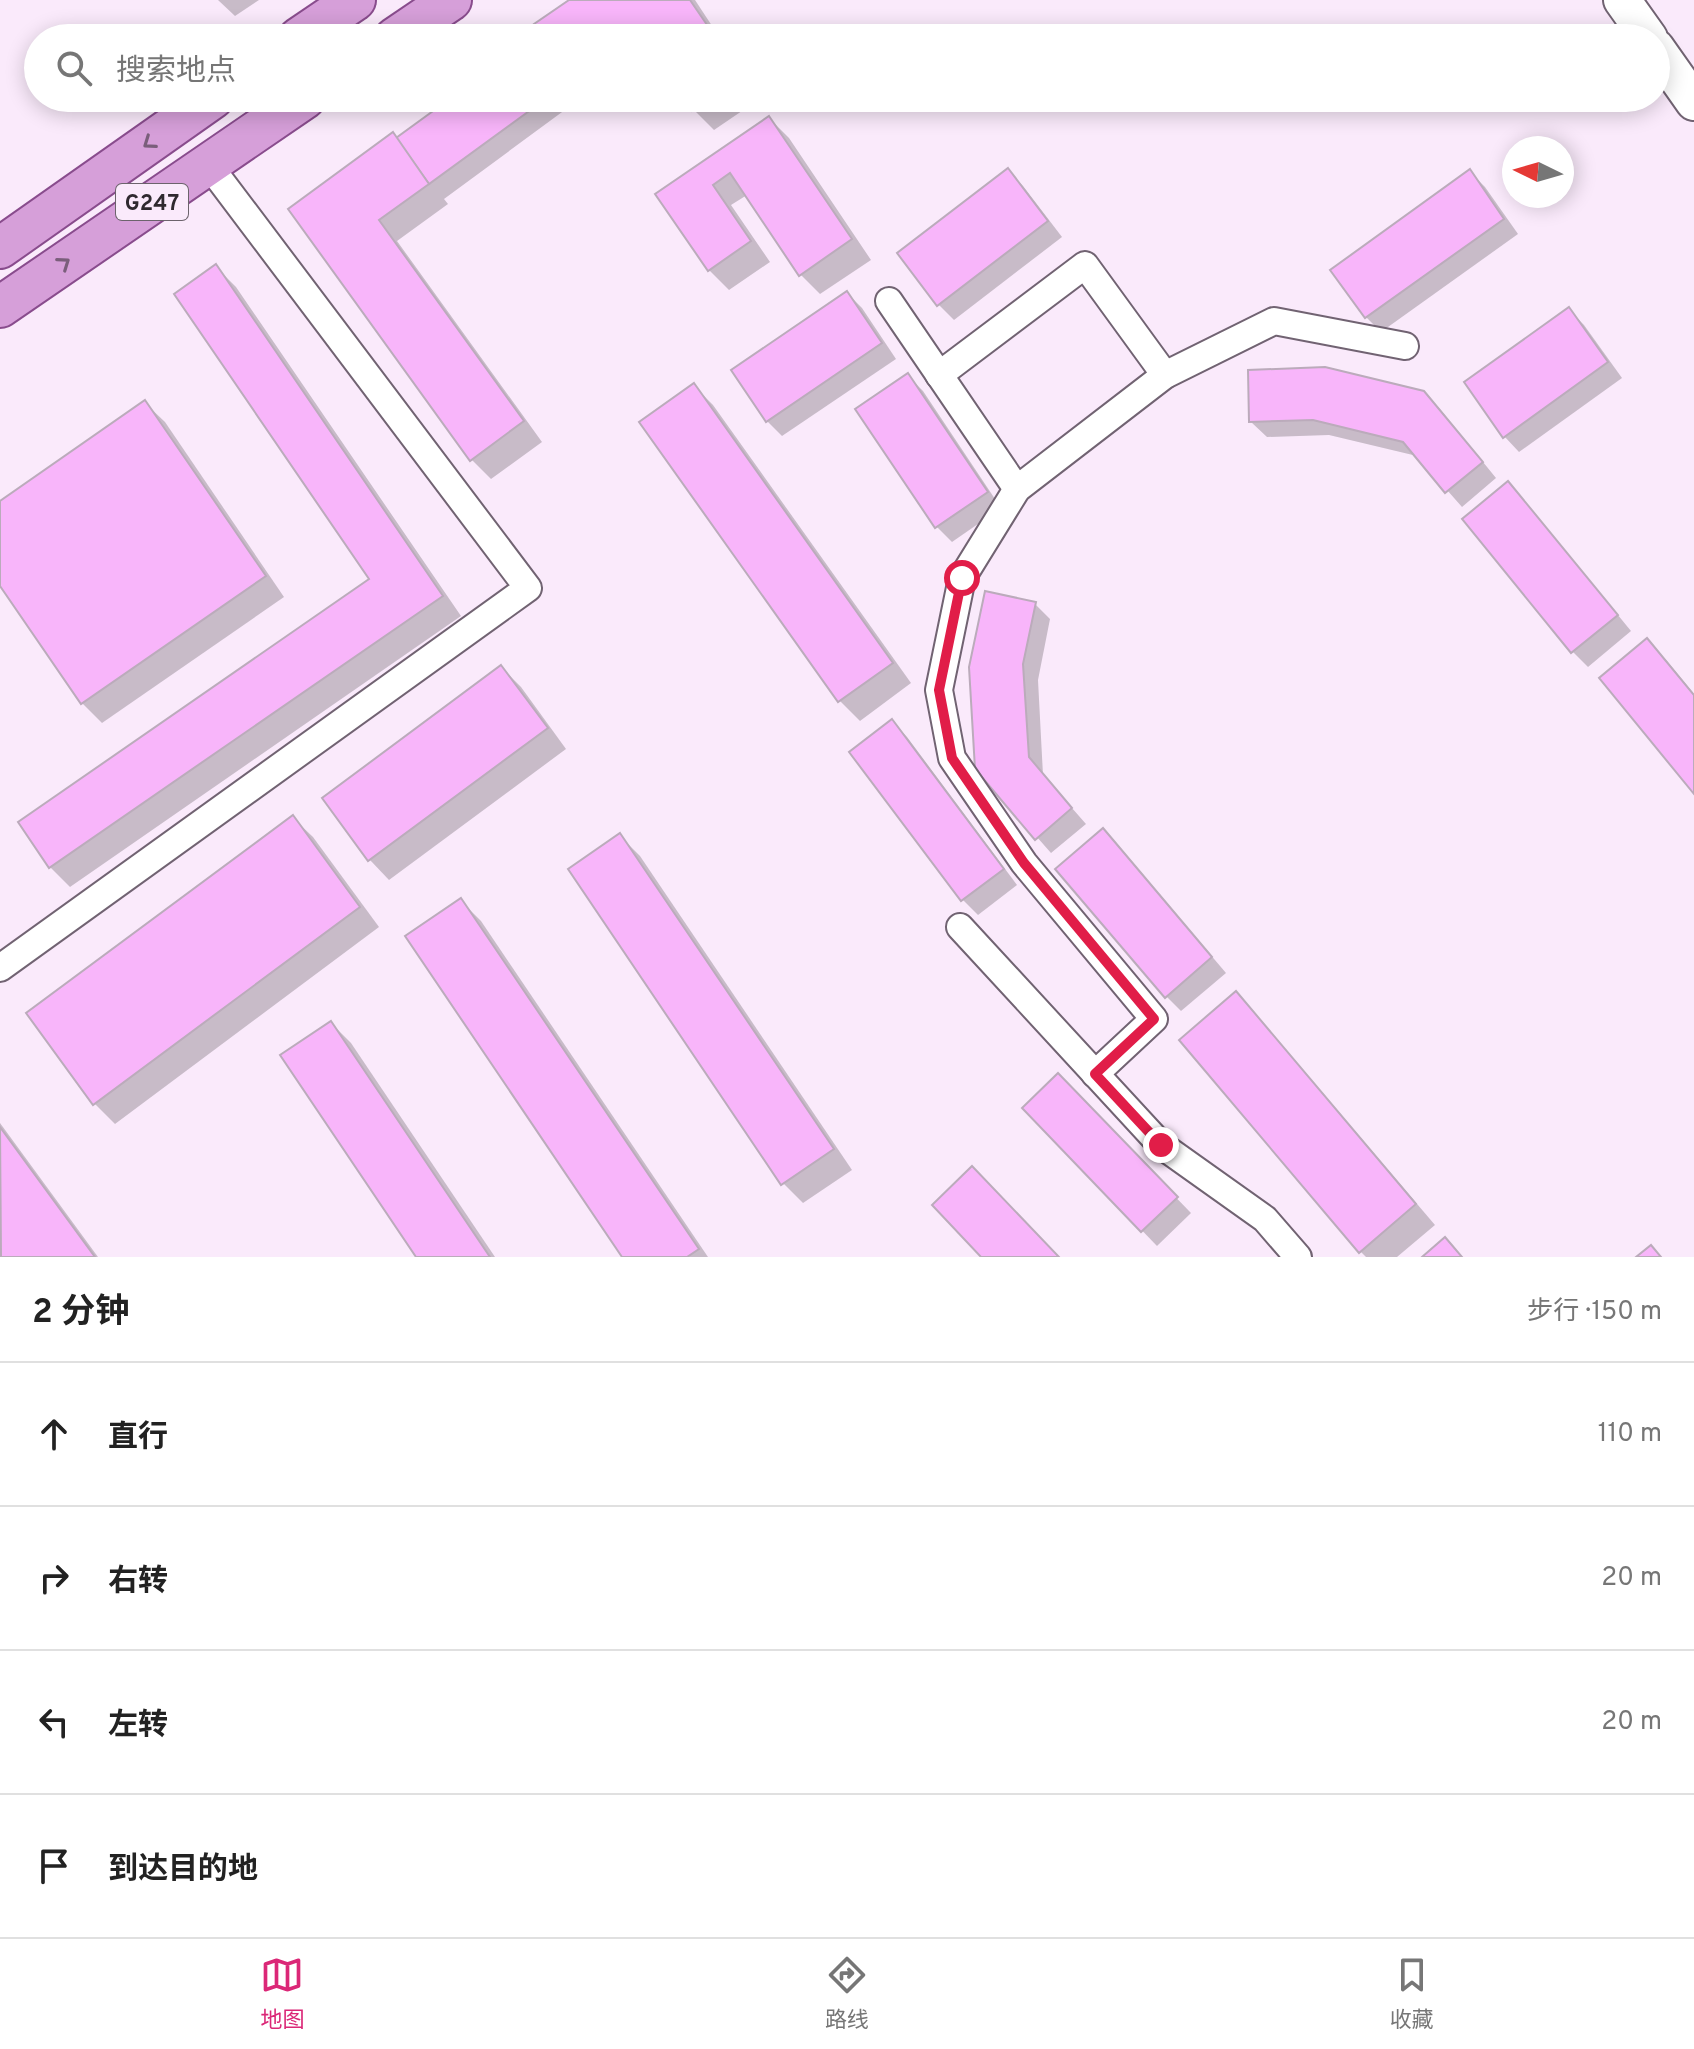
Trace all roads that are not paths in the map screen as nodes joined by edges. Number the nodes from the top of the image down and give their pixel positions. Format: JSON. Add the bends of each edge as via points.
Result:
{"nodes":[{"id":1,"x":355,"y":0,"type":"edge"},
{"id":2,"x":451,"y":0,"type":"edge"},
{"id":3,"x":1622,"y":0,"type":"edge"},
{"id":4,"x":320,"y":24,"type":"edge"},
{"id":5,"x":416,"y":24,"type":"edge"},
{"id":6,"x":1639,"y":24,"type":"edge"},
{"id":7,"x":1670,"y":68,"type":"edge"},
{"id":8,"x":1694,"y":102,"type":"edge"},
{"id":9,"x":193,"y":112,"type":"edge"},
{"id":10,"x":284,"y":112,"type":"edge"},
{"id":11,"x":208,"y":164,"type":"junction"},
{"id":12,"x":0,"y":248,"type":"edge"},
{"id":13,"x":889,"y":301,"type":"dead end"},
{"id":14,"x":0,"y":307,"type":"edge"},
{"id":15,"x":1405,"y":346,"type":"dead end"},
{"id":16,"x":939,"y":375,"type":"junction"},
{"id":17,"x":1165,"y":375,"type":"junction"},
{"id":18,"x":1017,"y":489,"type":"junction"},
{"id":19,"x":960,"y":927,"type":"dead end"},
{"id":20,"x":0,"y":968,"type":"edge"},
{"id":21,"x":1095,"y":1074,"type":"junction"},
{"id":22,"x":1298,"y":1257,"type":"edge"}],
"edges":[{"from":1,"to":4,"type":"main road"},
{"from":2,"to":5,"type":"main road"},
{"from":3,"to":6,"type":"street"},
{"from":7,"to":8,"type":"street"},
{"from":9,"to":12,"type":"main road","number":"G247","one_way":true},
{"from":10,"to":11,"type":"main road","number":"G247"},
{"from":14,"to":11,"type":"main road","number":"G247","one_way":true},
{"from":11,"to":20,"type":"street","via":[[528,588]]},
{"from":13,"to":16,"type":"street"},
{"from":15,"to":17,"type":"street","via":[[1274,321]]},
{"from":16,"to":17,"type":"street","via":[[1085,265]]},
{"from":16,"to":18,"type":"street"},
{"from":17,"to":18,"type":"street"},
{"from":18,"to":21,"type":"street","via":[[962,578],[939,690],[952,758],[1024,863],[1154,1019]]},
{"from":19,"to":21,"type":"street"},
{"from":21,"to":22,"type":"street","via":[[1161,1145],[1265,1219]]}]}
